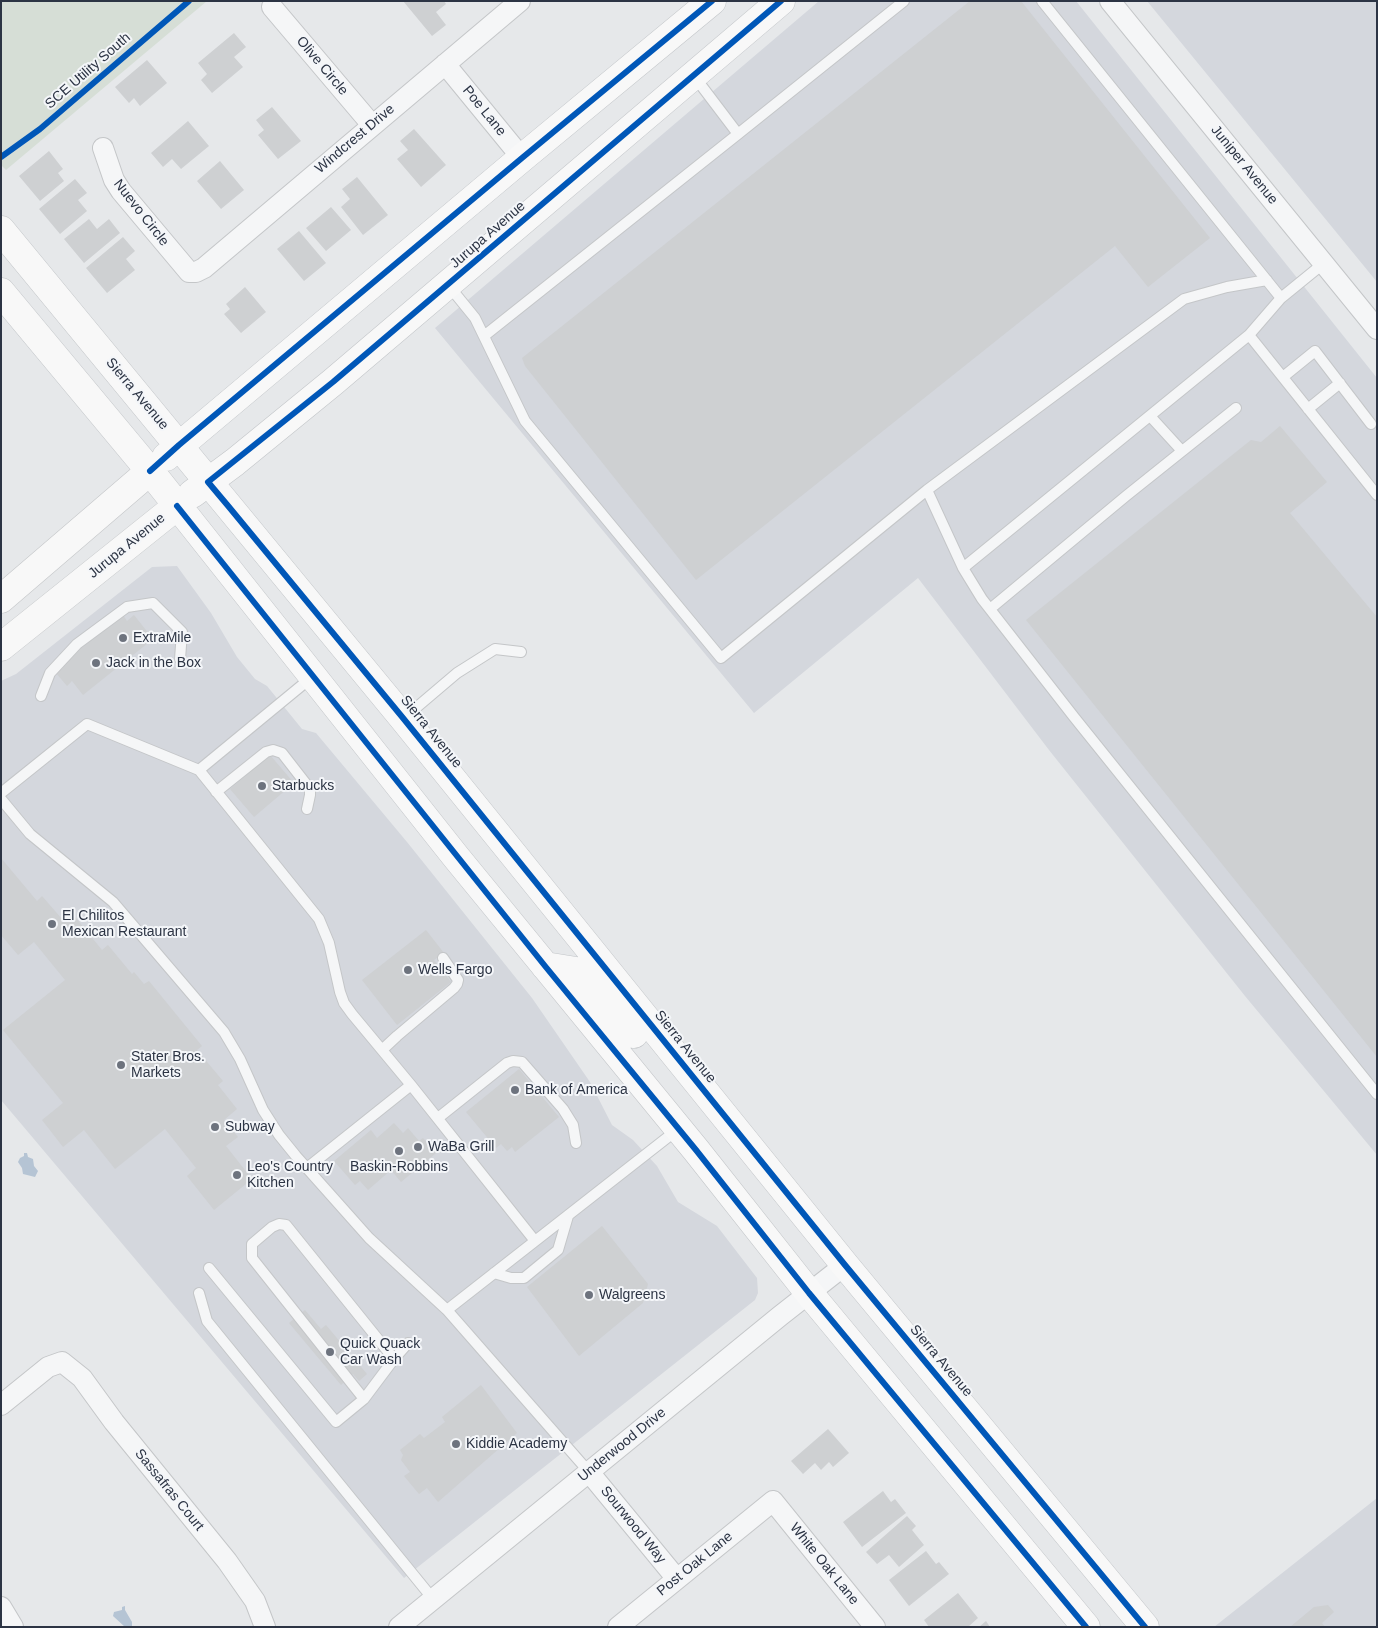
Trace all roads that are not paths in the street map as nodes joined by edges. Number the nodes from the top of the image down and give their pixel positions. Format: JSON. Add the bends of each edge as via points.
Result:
{"nodes":[{"id":1,"x":520,"y":1,"type":"edge"},
{"id":2,"x":712,"y":1,"type":"edge"},
{"id":3,"x":781,"y":1,"type":"edge"},
{"id":4,"x":904,"y":1,"type":"edge"},
{"id":5,"x":1042,"y":1,"type":"edge"},
{"id":6,"x":1110,"y":1,"type":"edge"},
{"id":7,"x":272,"y":7,"type":"dead end"},
{"id":8,"x":446,"y":64,"type":"junction"},
{"id":9,"x":693,"y":75,"type":"junction"},
{"id":10,"x":372,"y":125,"type":"junction"},
{"id":11,"x":738,"y":134,"type":"junction"},
{"id":12,"x":103,"y":148,"type":"dead end"},
{"id":13,"x":522,"y":158,"type":"junction"},
{"id":14,"x":1,"y":230,"type":"edge"},
{"id":15,"x":1324,"y":263,"type":"junction"},
{"id":16,"x":189,"y":272,"type":"joint"},
{"id":17,"x":1267,"y":280,"type":"junction"},
{"id":18,"x":448,"y":285,"type":"junction"},
{"id":19,"x":1,"y":292,"type":"edge"},
{"id":20,"x":1281,"y":298,"type":"junction"},
{"id":21,"x":1377,"y":329,"type":"edge"},
{"id":22,"x":1249,"y":335,"type":"junction"},
{"id":23,"x":484,"y":336,"type":"junction"},
{"id":24,"x":1283,"y":377,"type":"junction"},
{"id":25,"x":1340,"y":383,"type":"junction"},
{"id":26,"x":1236,"y":408,"type":"dead end"},
{"id":27,"x":1308,"y":409,"type":"junction"},
{"id":28,"x":1150,"y":416,"type":"junction"},
{"id":29,"x":1371,"y":424,"type":"dead end"},
{"id":30,"x":179,"y":445,"type":"junction"},
{"id":31,"x":1182,"y":451,"type":"junction"},
{"id":32,"x":150,"y":471,"type":"junction"},
{"id":33,"x":208,"y":482,"type":"junction"},
{"id":34,"x":926,"y":490,"type":"junction"},
{"id":35,"x":1377,"y":495,"type":"edge"},
{"id":36,"x":177,"y":506,"type":"junction"},
{"id":37,"x":963,"y":568,"type":"junction"},
{"id":38,"x":1,"y":598,"type":"edge"},
{"id":39,"x":990,"y":609,"type":"junction"},
{"id":40,"x":1,"y":647,"type":"edge"},
{"id":41,"x":521,"y":652,"type":"dead end"},
{"id":42,"x":180,"y":660,"type":"dead end"},
{"id":43,"x":313,"y":676,"type":"junction"},
{"id":44,"x":41,"y":696,"type":"dead end"},
{"id":45,"x":403,"y":718,"type":"junction"},
{"id":46,"x":199,"y":770,"type":"junction"},
{"id":47,"x":216,"y":792,"type":"junction"},
{"id":48,"x":1,"y":793,"type":"edge"},
{"id":49,"x":1,"y":799,"type":"edge"},
{"id":50,"x":307,"y":809,"type":"dead end"},
{"id":51,"x":443,"y":958,"type":"dead end"},
{"id":52,"x":545,"y":966,"type":"junction"},
{"id":53,"x":382,"y":1050,"type":"junction"},
{"id":54,"x":410,"y":1084,"type":"junction"},
{"id":55,"x":1377,"y":1094,"type":"edge"},
{"id":56,"x":438,"y":1118,"type":"junction"},
{"id":57,"x":736,"y":1128,"type":"junction"},
{"id":58,"x":678,"y":1129,"type":"junction"},
{"id":59,"x":576,"y":1143,"type":"dead end"},
{"id":60,"x":307,"y":1168,"type":"junction"},
{"id":61,"x":568,"y":1216,"type":"junction"},
{"id":62,"x":535,"y":1241,"type":"junction"},
{"id":63,"x":845,"y":1265,"type":"junction"},
{"id":64,"x":209,"y":1268,"type":"dead end"},
{"id":65,"x":494,"y":1273,"type":"junction"},
{"id":66,"x":199,"y":1293,"type":"dead end"},
{"id":67,"x":809,"y":1293,"type":"junction"},
{"id":68,"x":448,"y":1310,"type":"junction"},
{"id":69,"x":408,"y":1343,"type":"dead end"},
{"id":70,"x":394,"y":1359,"type":"junction"},
{"id":71,"x":364,"y":1399,"type":"junction"},
{"id":72,"x":1,"y":1405,"type":"edge"},
{"id":73,"x":589,"y":1472,"type":"junction"},
{"id":74,"x":773,"y":1501,"type":"joint"},
{"id":75,"x":676,"y":1579,"type":"junction"},
{"id":76,"x":433,"y":1599,"type":"junction"},
{"id":77,"x":1,"y":1607,"type":"edge"},
{"id":78,"x":13,"y":1627,"type":"edge"},
{"id":79,"x":264,"y":1627,"type":"edge"},
{"id":80,"x":399,"y":1627,"type":"edge"},
{"id":81,"x":618,"y":1627,"type":"edge"},
{"id":82,"x":875,"y":1627,"type":"edge"},
{"id":83,"x":1086,"y":1627,"type":"edge"},
{"id":84,"x":1145,"y":1627,"type":"edge"}],
"edges":[{"from":1,"to":8,"type":"street","name":"Windcrest Drive"},
{"from":2,"to":13,"type":"main road"},
{"from":3,"to":9,"type":"main road","name":"Jurupa Avenue"},
{"from":4,"to":11,"type":"lane"},
{"from":5,"to":17,"type":"lane"},
{"from":6,"to":15,"type":"street","name":"Juniper Avenue"},
{"from":7,"to":10,"type":"street","name":"Olive Circle"},
{"from":8,"to":10,"type":"street","name":"Windcrest Drive"},
{"from":8,"to":13,"type":"street","name":"Poe Lane"},
{"from":9,"to":11,"type":"lane"},
{"from":9,"to":18,"type":"main road","name":"Jurupa Avenue"},
{"from":10,"to":16,"type":"street","name":"Windcrest Drive","via":[[204,268]]},
{"from":11,"to":23,"type":"lane"},
{"from":12,"to":16,"type":"street","name":"Nuevo Circle","via":[[114,180]]},
{"from":13,"to":30,"type":"main road"},
{"from":14,"to":30,"type":"main road","name":"Sierra Avenue"},
{"from":15,"to":20,"type":"lane"},
{"from":15,"to":21,"type":"street","name":"Juniper Avenue"},
{"from":17,"to":20,"type":"lane"},
{"from":17,"to":34,"type":"lane","via":[[1184,299]]},
{"from":18,"to":23,"type":"lane","via":[[475,318]]},
{"from":18,"to":33,"type":"main road","name":"Jurupa Avenue"},
{"from":19,"to":32,"type":"main road"},
{"from":20,"to":22,"type":"lane"},
{"from":22,"to":24,"type":"lane"},
{"from":22,"to":28,"type":"lane"},
{"from":23,"to":34,"type":"lane","via":[[525,421],[721,658]]},
{"from":24,"to":25,"type":"lane","via":[[1315,351]]},
{"from":24,"to":27,"type":"lane"},
{"from":25,"to":27,"type":"lane"},
{"from":25,"to":29,"type":"lane"},
{"from":26,"to":31,"type":"lane"},
{"from":27,"to":35,"type":"lane"},
{"from":28,"to":31,"type":"lane"},
{"from":28,"to":37,"type":"lane"},
{"from":30,"to":32,"type":"main road"},
{"from":30,"to":33,"type":"main road","name":"Sierra Avenue"},
{"from":31,"to":39,"type":"lane"},
{"from":32,"to":36,"type":"main road"},
{"from":32,"to":38,"type":"main road"},
{"from":33,"to":36,"type":"main road","name":"Jurupa Avenue"},
{"from":33,"to":45,"type":"main road","name":"Sierra Avenue"},
{"from":34,"to":37,"type":"lane"},
{"from":36,"to":40,"type":"main road","name":"Jurupa Avenue"},
{"from":36,"to":43,"type":"main road"},
{"from":37,"to":39,"type":"lane"},
{"from":39,"to":55,"type":"lane"},
{"from":41,"to":45,"type":"lane","via":[[495,649],[457,673]]},
{"from":42,"to":44,"type":"lane","via":[[182,632],[153,603],[126,607],[77,644],[50,673]]},
{"from":43,"to":46,"type":"lane"},
{"from":43,"to":52,"type":"main road"},
{"from":45,"to":57,"type":"main road","name":"Sierra Avenue"},
{"from":46,"to":47,"type":"lane"},
{"from":46,"to":48,"type":"lane","via":[[87,724]]},
{"from":47,"to":50,"type":"lane","via":[[266,752],[273,750],[282,753],[310,789]]},
{"from":47,"to":53,"type":"lane","via":[[319,919],[329,943],[344,1003]]},
{"from":49,"to":60,"type":"lane","via":[[30,834],[113,902],[224,1032],[263,1110]]},
{"from":51,"to":53,"type":"lane","via":[[458,980],[457,984]]},
{"from":52,"to":57,"type":"main road","via":[[576,971],[590,981],[680,1088]]},
{"from":52,"to":58,"type":"main road"},
{"from":53,"to":54,"type":"lane"},
{"from":54,"to":56,"type":"lane"},
{"from":54,"to":60,"type":"lane"},
{"from":56,"to":59,"type":"lane","via":[[507,1063],[522,1062],[563,1109],[573,1125]]},
{"from":56,"to":62,"type":"lane"},
{"from":57,"to":63,"type":"main road","name":"Sierra Avenue"},
{"from":58,"to":61,"type":"lane"},
{"from":58,"to":67,"type":"main road"},
{"from":60,"to":68,"type":"lane","via":[[369,1238]]},
{"from":61,"to":62,"type":"lane"},
{"from":61,"to":65,"type":"lane","via":[[558,1250],[524,1278]]},
{"from":62,"to":65,"type":"lane"},
{"from":63,"to":67,"type":"street","name":"Underwood Drive"},
{"from":63,"to":84,"type":"main road","name":"Sierra Avenue"},
{"from":64,"to":71,"type":"lane","via":[[336,1422]]},
{"from":65,"to":68,"type":"lane"},
{"from":66,"to":76,"type":"lane","via":[[207,1321]]},
{"from":67,"to":73,"type":"street","name":"Underwood Drive"},
{"from":67,"to":83,"type":"main road"},
{"from":68,"to":73,"type":"lane"},
{"from":69,"to":70,"type":"lane"},
{"from":70,"to":71,"type":"lane"},
{"from":70,"to":71,"type":"lane","via":[[286,1224],[272,1227],[252,1244],[252,1258]]},
{"from":72,"to":79,"type":"street","name":"Sassafras Court","via":[[48,1367],[62,1362],[82,1378],[227,1561],[255,1601]]},
{"from":73,"to":75,"type":"street","name":"Sourwood Way"},
{"from":73,"to":76,"type":"street","name":"Underwood Drive"},
{"from":74,"to":75,"type":"street","name":"Post Oak Lane"},
{"from":74,"to":82,"type":"street","name":"White Oak Lane"},
{"from":75,"to":81,"type":"street","name":"Post Oak Lane"},
{"from":76,"to":80,"type":"street","name":"Underwood Drive"},
{"from":77,"to":78,"type":"street"}]}
